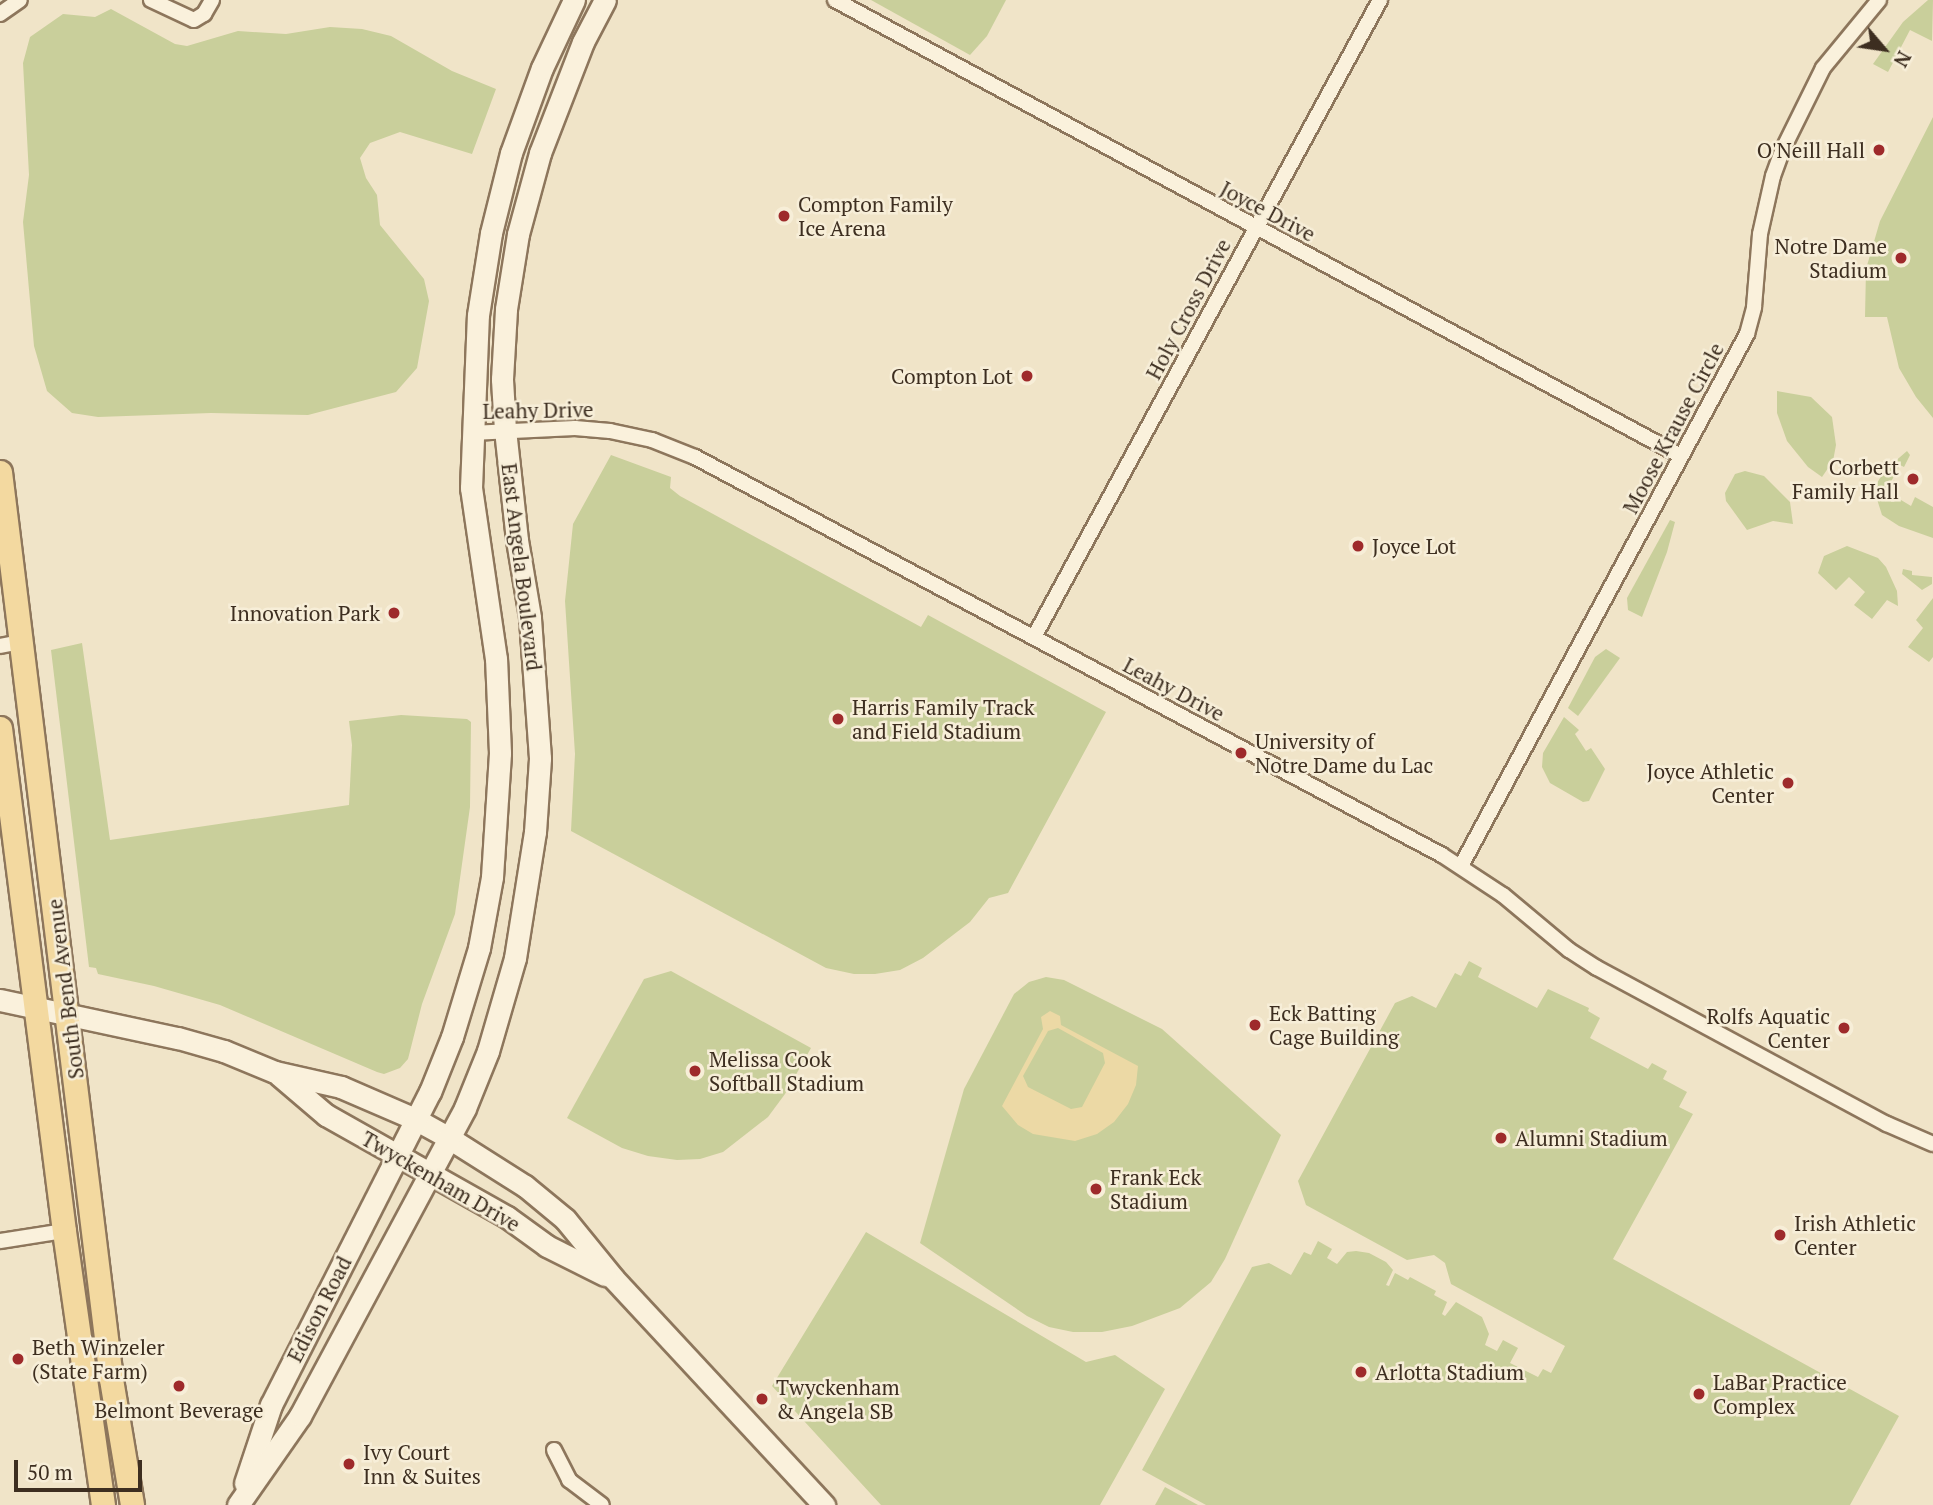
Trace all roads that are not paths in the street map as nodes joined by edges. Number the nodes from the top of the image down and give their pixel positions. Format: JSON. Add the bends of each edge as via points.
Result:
{"nodes":[{"id":1,"x":20,"y":0,"type":"edge"},
{"id":2,"x":151,"y":0,"type":"edge"},
{"id":3,"x":212,"y":0,"type":"edge"},
{"id":4,"x":574,"y":0,"type":"edge"},
{"id":5,"x":605,"y":0,"type":"edge"},
{"id":6,"x":835,"y":0,"type":"edge"},
{"id":7,"x":1380,"y":0,"type":"edge"},
{"id":8,"x":1879,"y":0,"type":"edge"},
{"id":9,"x":0,"y":14,"type":"edge"},
{"id":10,"x":1256,"y":229,"type":"junction"},
{"id":11,"x":505,"y":430,"type":"junction"},
{"id":12,"x":471,"y":433,"type":"junction"},
{"id":13,"x":1682,"y":456,"type":"junction"},
{"id":14,"x":0,"y":472,"type":"edge"},
{"id":15,"x":1034,"y":637,"type":"junction"},
{"id":16,"x":11,"y":644,"type":"edge"},
{"id":17,"x":0,"y":728,"type":"edge"},
{"id":18,"x":1461,"y":866,"type":"junction"},
{"id":19,"x":0,"y":1000,"type":"edge"},
{"id":20,"x":36,"y":1009,"type":"junction"},
{"id":21,"x":68,"y":1015,"type":"junction"},
{"id":22,"x":275,"y":1072,"type":"junction"},
{"id":23,"x":415,"y":1119,"type":"junction"},
{"id":24,"x":449,"y":1138,"type":"junction"},
{"id":25,"x":1933,"y":1144,"type":"edge"},
{"id":26,"x":397,"y":1155,"type":"junction"},
{"id":27,"x":430,"y":1174,"type":"junction"},
{"id":28,"x":64,"y":1231,"type":"junction"},
{"id":29,"x":0,"y":1241,"type":"edge"},
{"id":30,"x":614,"y":1279,"type":"junction"},
{"id":31,"x":554,"y":1450,"type":"dead end"},
{"id":32,"x":103,"y":1505,"type":"edge"},
{"id":33,"x":132,"y":1505,"type":"edge"},
{"id":34,"x":602,"y":1505,"type":"edge"},
{"id":35,"x":824,"y":1505,"type":"edge"}],
"edges":[{"from":1,"to":9,"type":"street"},
{"from":2,"to":3,"type":"street","via":[[194,20]]},
{"from":4,"to":12,"type":"main road","name":"East Angela Boulevard","via":[[524,114],[497,208],[478,314]]},
{"from":5,"to":11,"type":"main road","name":"East Angela Boulevard","via":[[553,113],[518,234],[503,345]]},
{"from":6,"to":10,"type":"street","name":"Joyce Drive"},
{"from":7,"to":10,"type":"street","name":"Holy Cross Drive"},
{"from":8,"to":13,"type":"street","name":"Moose Krause Circle","via":[[1824,68],[1787,139],[1766,203],[1747,334]]},
{"from":10,"to":13,"type":"street","name":"Joyce Drive"},
{"from":10,"to":15,"type":"street","name":"Holy Cross Drive"},
{"from":11,"to":12,"type":"street","name":"Leahy Drive"},
{"from":11,"to":15,"type":"street","name":"Leahy Drive","via":[[575,428],[652,440],[695,457]]},
{"from":11,"to":24,"type":"main road","name":"East Angela Boulevard","via":[[537,685],[538,799],[515,958],[477,1082]]},
{"from":12,"to":23,"type":"main road","name":"East Angela Boulevard","via":[[472,503],[499,699],[498,820],[485,921],[473,970],[438,1073]]},
{"from":13,"to":18,"type":"street","name":"Moose Krause Circle"},
{"from":14,"to":16,"type":"main road","name":"South Bend Avenue"},
{"from":15,"to":18,"type":"street","name":"Leahy Drive"},
{"from":16,"to":21,"type":"main road","name":"South Bend Avenue"},
{"from":17,"to":20,"type":"main road","name":"South Bend Avenue"},
{"from":18,"to":25,"type":"street","name":"Leahy Drive","via":[[1597,968],[1887,1124]]},
{"from":19,"to":20,"type":"main road","name":"Twyckenham Drive"},
{"from":20,"to":21,"type":"main road","name":"Twyckenham Drive"},
{"from":20,"to":28,"type":"main road","name":"South Bend Avenue"},
{"from":21,"to":22,"type":"main road","name":"Twyckenham Drive","via":[[178,1038]]},
{"from":21,"to":33,"type":"main road","name":"South Bend Avenue","via":[[111,1379]]},
{"from":22,"to":23,"type":"main road","name":"Twyckenham Drive","via":[[341,1087]]},
{"from":22,"to":26,"type":"main road","name":"Twyckenham Drive","via":[[326,1115]]},
{"from":23,"to":24,"type":"main road","name":"Twyckenham Drive"},
{"from":23,"to":26,"type":"main road","name":"Edison Road"},
{"from":24,"to":27,"type":"main road","name":"Edison Road"},
{"from":24,"to":30,"type":"main road","name":"Twyckenham Drive","via":[[525,1186],[565,1219]]},
{"from":26,"to":27,"type":"main road","name":"Twyckenham Drive"},
{"from":26,"to":27,"type":"main road","name":"Edison Road","via":[[271,1405],[237,1505],[300,1416]]},
{"from":27,"to":30,"type":"main road","name":"Twyckenham Drive","via":[[507,1217],[547,1246]]},
{"from":28,"to":29,"type":"street"},
{"from":28,"to":32,"type":"main road","name":"South Bend Avenue"},
{"from":30,"to":35,"type":"main road","name":"Twyckenham Drive"},
{"from":31,"to":34,"type":"street","via":[[569,1480]]}]}
